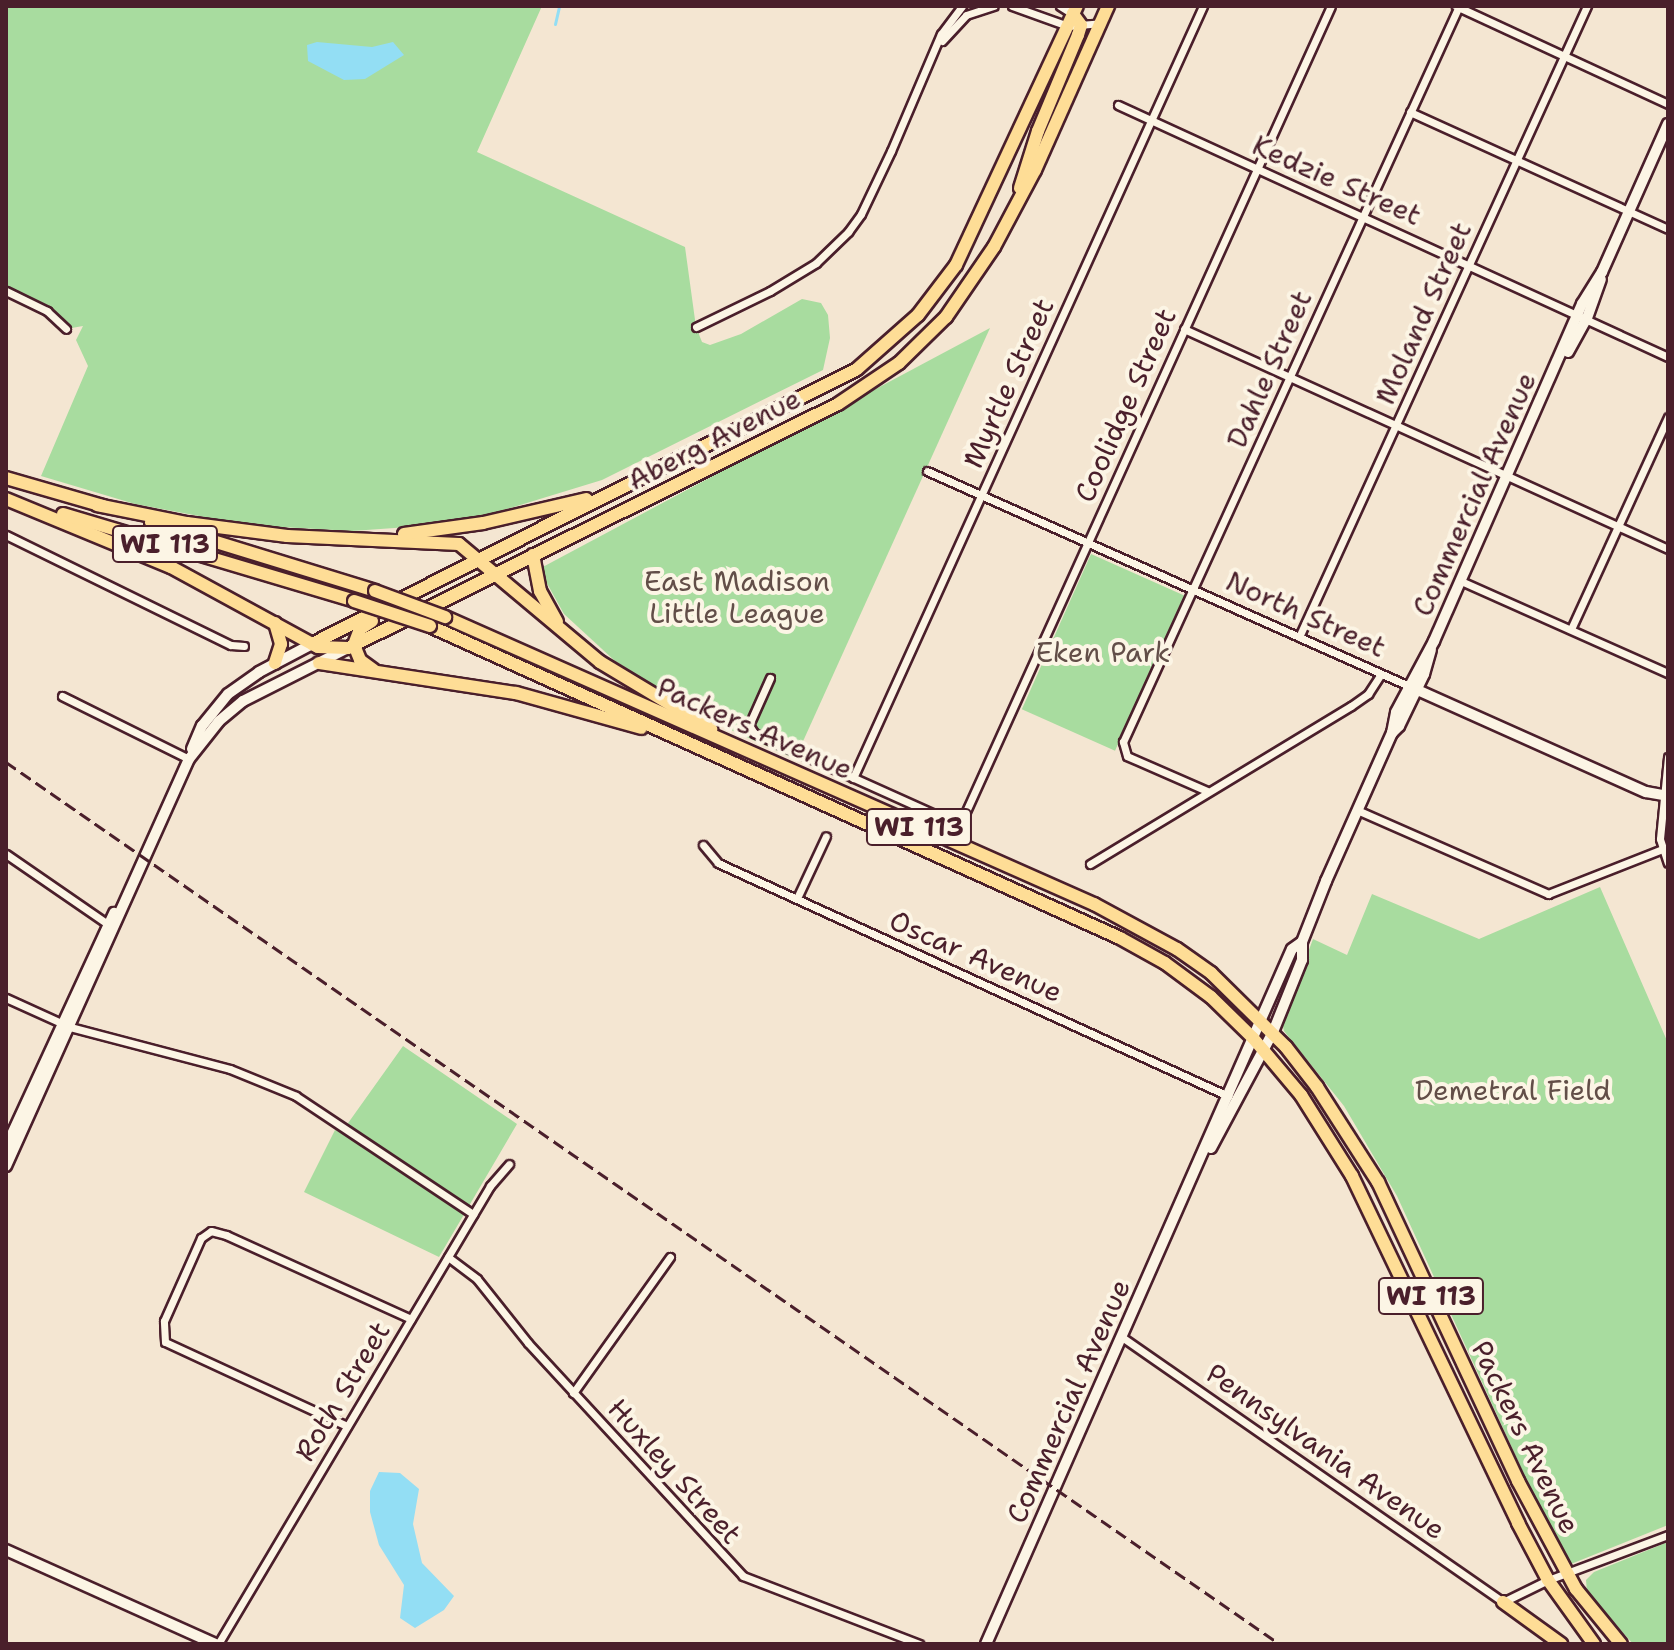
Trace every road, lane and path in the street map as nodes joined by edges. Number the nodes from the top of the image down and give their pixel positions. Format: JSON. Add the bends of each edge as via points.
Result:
{"nodes":[{"id":1,"x":962,"y":6,"type":"edge"},
{"id":2,"x":994,"y":6,"type":"edge"},
{"id":3,"x":1012,"y":6,"type":"edge"},
{"id":4,"x":1060,"y":6,"type":"edge"},
{"id":5,"x":1108,"y":6,"type":"edge"},
{"id":6,"x":1203,"y":6,"type":"edge"},
{"id":7,"x":1331,"y":6,"type":"edge"},
{"id":8,"x":1587,"y":6,"type":"edge"},
{"id":9,"x":1457,"y":7,"type":"edge"},
{"id":10,"x":1075,"y":18,"type":"edge"},
{"id":11,"x":1101,"y":23,"type":"junction"},
{"id":12,"x":934,"y":53,"type":"junction"},
{"id":13,"x":1564,"y":56,"type":"junction"},
{"id":14,"x":1668,"y":104,"type":"edge"},
{"id":15,"x":1118,"y":105,"type":"dead end"},
{"id":16,"x":1410,"y":112,"type":"junction"},
{"id":17,"x":1151,"y":120,"type":"junction"},
{"id":18,"x":1668,"y":124,"type":"edge"},
{"id":19,"x":1517,"y":159,"type":"junction"},
{"id":20,"x":1257,"y":168,"type":"junction"},
{"id":21,"x":1628,"y":210,"type":"junction"},
{"id":22,"x":1012,"y":214,"type":"junction"},
{"id":23,"x":1364,"y":216,"type":"junction"},
{"id":24,"x":1668,"y":229,"type":"edge"},
{"id":25,"x":1469,"y":264,"type":"junction"},
{"id":26,"x":6,"y":291,"type":"edge"},
{"id":27,"x":1582,"y":316,"type":"junction"},
{"id":28,"x":696,"y":327,"type":"dead end"},
{"id":29,"x":66,"y":329,"type":"dead end"},
{"id":30,"x":1184,"y":329,"type":"junction"},
{"id":31,"x":1668,"y":357,"type":"edge"},
{"id":32,"x":1290,"y":378,"type":"junction"},
{"id":33,"x":1668,"y":417,"type":"edge"},
{"id":34,"x":1396,"y":425,"type":"junction"},
{"id":35,"x":927,"y":471,"type":"dead end"},
{"id":36,"x":1508,"y":476,"type":"junction"},
{"id":37,"x":6,"y":478,"type":"edge"},
{"id":38,"x":608,"y":493,"type":"junction"},
{"id":39,"x":981,"y":495,"type":"junction"},
{"id":40,"x":6,"y":499,"type":"edge"},
{"id":41,"x":97,"y":505,"type":"junction"},
{"id":42,"x":1618,"y":527,"type":"junction"},
{"id":43,"x":6,"y":535,"type":"edge"},
{"id":44,"x":348,"y":537,"type":"junction"},
{"id":45,"x":1087,"y":543,"type":"junction"},
{"id":46,"x":1668,"y":549,"type":"edge"},
{"id":47,"x":533,"y":555,"type":"junction"},
{"id":48,"x":478,"y":560,"type":"junction"},
{"id":49,"x":494,"y":574,"type":"junction"},
{"id":50,"x":439,"y":581,"type":"junction"},
{"id":51,"x":1461,"y":581,"type":"junction"},
{"id":52,"x":1194,"y":591,"type":"junction"},
{"id":53,"x":275,"y":623,"type":"junction"},
{"id":54,"x":1571,"y":629,"type":"junction"},
{"id":55,"x":567,"y":634,"type":"junction"},
{"id":56,"x":1299,"y":637,"type":"junction"},
{"id":57,"x":312,"y":644,"type":"junction"},
{"id":58,"x":244,"y":646,"type":"dead end"},
{"id":59,"x":351,"y":646,"type":"junction"},
{"id":60,"x":275,"y":663,"type":"junction"},
{"id":61,"x":319,"y":663,"type":"junction"},
{"id":62,"x":379,"y":673,"type":"junction"},
{"id":63,"x":1668,"y":673,"type":"edge"},
{"id":64,"x":1381,"y":674,"type":"junction"},
{"id":65,"x":770,"y":678,"type":"dead end"},
{"id":66,"x":1413,"y":688,"type":"junction"},
{"id":67,"x":62,"y":696,"type":"dead end"},
{"id":68,"x":682,"y":741,"type":"junction"},
{"id":69,"x":744,"y":749,"type":"junction"},
{"id":70,"x":1668,"y":757,"type":"edge"},
{"id":71,"x":189,"y":759,"type":"junction"},
{"id":72,"x":853,"y":778,"type":"junction"},
{"id":73,"x":1207,"y":791,"type":"junction"},
{"id":74,"x":1666,"y":795,"type":"edge"},
{"id":75,"x":1357,"y":810,"type":"junction"},
{"id":76,"x":826,"y":836,"type":"dead end"},
{"id":77,"x":703,"y":845,"type":"dead end"},
{"id":78,"x":1662,"y":849,"type":"junction"},
{"id":79,"x":6,"y":854,"type":"edge"},
{"id":80,"x":1668,"y":863,"type":"edge"},
{"id":81,"x":1090,"y":864,"type":"dead end"},
{"id":82,"x":797,"y":898,"type":"junction"},
{"id":83,"x":111,"y":927,"type":"junction"},
{"id":84,"x":1302,"y":942,"type":"junction"},
{"id":85,"x":6,"y":998,"type":"edge"},
{"id":86,"x":1261,"y":1020,"type":"junction"},
{"id":87,"x":66,"y":1025,"type":"junction"},
{"id":88,"x":1273,"y":1032,"type":"junction"},
{"id":89,"x":1253,"y":1038,"type":"junction"},
{"id":90,"x":1264,"y":1051,"type":"junction"},
{"id":91,"x":1232,"y":1098,"type":"junction"},
{"id":92,"x":10,"y":1140,"type":"edge"},
{"id":93,"x":509,"y":1164,"type":"dead end"},
{"id":94,"x":6,"y":1166,"type":"edge"},
{"id":95,"x":473,"y":1214,"type":"junction"},
{"id":96,"x":448,"y":1257,"type":"junction"},
{"id":97,"x":670,"y":1257,"type":"dead end"},
{"id":98,"x":411,"y":1319,"type":"junction"},
{"id":99,"x":1122,"y":1337,"type":"junction"},
{"id":100,"x":573,"y":1393,"type":"junction"},
{"id":101,"x":347,"y":1426,"type":"junction"},
{"id":102,"x":1668,"y":1535,"type":"edge"},
{"id":103,"x":6,"y":1550,"type":"edge"},
{"id":104,"x":1568,"y":1574,"type":"junction"},
{"id":105,"x":1548,"y":1580,"type":"junction"},
{"id":106,"x":1503,"y":1602,"type":"junction"},
{"id":107,"x":217,"y":1644,"type":"edge"},
{"id":108,"x":919,"y":1644,"type":"edge"},
{"id":109,"x":986,"y":1644,"type":"edge"},
{"id":110,"x":1561,"y":1644,"type":"edge"},
{"id":111,"x":1594,"y":1644,"type":"edge"},
{"id":112,"x":1621,"y":1644,"type":"edge"}],
"edges":[{"from":1,"to":12,"type":"street","via":[[947,23]]},
{"from":2,"to":12,"type":"street","via":[[959,20]]},
{"from":3,"to":10,"type":"street"},
{"from":4,"to":10,"type":"street"},
{"from":5,"to":11,"type":"main road","name":"Aberg Avenue"},
{"from":6,"to":17,"type":"street","name":"Myrtle Street"},
{"from":7,"to":20,"type":"street","name":"Coolidge Street"},
{"from":8,"to":13,"type":"street","name":"Moland Street"},
{"from":9,"to":13,"type":"street"},
{"from":9,"to":16,"type":"street","name":"Dahle Street"},
{"from":10,"to":11,"type":"street"},
{"from":10,"to":22,"type":"main road"},
{"from":10,"to":38,"type":"main road","name":"Aberg Avenue","via":[[972,236],[918,315],[857,369]]},
{"from":11,"to":22,"type":"main road","name":"Aberg Avenue"},
{"from":12,"to":28,"type":"street","via":[[848,232],[804,270]]},
{"from":13,"to":14,"type":"street"},
{"from":13,"to":19,"type":"street","name":"Moland Street"},
{"from":15,"to":17,"type":"street","name":"Kedzie Street"},
{"from":16,"to":19,"type":"street"},
{"from":16,"to":23,"type":"street","name":"Dahle Street"},
{"from":17,"to":20,"type":"street","name":"Kedzie Street"},
{"from":17,"to":39,"type":"street","name":"Myrtle Street"},
{"from":18,"to":21,"type":"street","name":"Commercial Avenue"},
{"from":19,"to":21,"type":"street"},
{"from":19,"to":25,"type":"street","name":"Moland Street"},
{"from":20,"to":23,"type":"street","name":"Kedzie Street"},
{"from":20,"to":30,"type":"street","name":"Coolidge Street"},
{"from":21,"to":24,"type":"street"},
{"from":21,"to":27,"type":"street","name":"Commercial Avenue"},
{"from":22,"to":47,"type":"main road","name":"Aberg Avenue","via":[[946,317],[872,383]]},
{"from":23,"to":25,"type":"street","name":"Kedzie Street"},
{"from":23,"to":32,"type":"street","name":"Dahle Street"},
{"from":25,"to":27,"type":"street","name":"Kedzie Street"},
{"from":25,"to":34,"type":"street","name":"Moland Street"},
{"from":26,"to":29,"type":"street","via":[[47,311]]},
{"from":27,"to":31,"type":"street","name":"Kedzie Street"},
{"from":27,"to":36,"type":"street","name":"Commercial Avenue"},
{"from":30,"to":32,"type":"street"},
{"from":30,"to":45,"type":"street","name":"Coolidge Street"},
{"from":32,"to":34,"type":"street"},
{"from":32,"to":52,"type":"street","name":"Dahle Street"},
{"from":33,"to":42,"type":"street"},
{"from":34,"to":36,"type":"street"},
{"from":34,"to":56,"type":"street","name":"Moland Street"},
{"from":35,"to":39,"type":"street","name":"North Street"},
{"from":36,"to":42,"type":"street"},
{"from":36,"to":51,"type":"street","name":"Commercial Avenue"},
{"from":37,"to":41,"type":"main road","name":"Packers Avenue","number":"WI 113"},
{"from":38,"to":44,"type":"main road","via":[[483,523]]},
{"from":38,"to":48,"type":"main road","name":"Aberg Avenue"},
{"from":39,"to":45,"type":"street","name":"North Street"},
{"from":39,"to":72,"type":"street","name":"Myrtle Street"},
{"from":40,"to":53,"type":"main road","via":[[171,567]]},
{"from":40,"to":68,"type":"main road","name":"Packers Avenue","number":"WI 113","bridge":true,"via":[[430,626]]},
{"from":41,"to":44,"type":"main road","via":[[223,529]]},
{"from":41,"to":69,"type":"main road","name":"Packers Avenue","number":"WI 113","bridge":true,"via":[[445,617]]},
{"from":42,"to":46,"type":"street"},
{"from":42,"to":54,"type":"street"},
{"from":43,"to":58,"type":"street","via":[[231,645]]},
{"from":44,"to":48,"type":"main road","via":[[452,542]]},
{"from":45,"to":52,"type":"street","name":"North Street"},
{"from":45,"to":72,"type":"street","name":"Coolidge Street","via":[[958,822]]},
{"from":47,"to":49,"type":"main road","name":"Aberg Avenue"},
{"from":47,"to":55,"type":"main road","via":[[542,597]]},
{"from":48,"to":49,"type":"main road"},
{"from":48,"to":50,"type":"main road","name":"Aberg Avenue"},
{"from":49,"to":55,"type":"main road"},
{"from":49,"to":59,"type":"main road","name":"Aberg Avenue"},
{"from":50,"to":57,"type":"main road","name":"Aberg Avenue"},
{"from":50,"to":59,"type":"main road","via":[[430,591],[363,626]]},
{"from":51,"to":54,"type":"street"},
{"from":51,"to":66,"type":"street","name":"Commercial Avenue"},
{"from":52,"to":56,"type":"street","name":"North Street"},
{"from":52,"to":73,"type":"street","name":"Dahle Street","via":[[1123,751]]},
{"from":53,"to":57,"type":"main road"},
{"from":53,"to":60,"type":"main road","via":[[281,642]]},
{"from":54,"to":63,"type":"street"},
{"from":55,"to":69,"type":"main road","via":[[604,664]]},
{"from":56,"to":64,"type":"street","name":"North Street"},
{"from":57,"to":59,"type":"main road","via":[[324,649]]},
{"from":57,"to":60,"type":"street","name":"Aberg Avenue"},
{"from":59,"to":61,"type":"street","name":"Aberg Avenue"},
{"from":59,"to":62,"type":"main road"},
{"from":60,"to":71,"type":"street","name":"Aberg Avenue","via":[[217,704],[196,736]]},
{"from":61,"to":62,"type":"main road"},
{"from":61,"to":71,"type":"street","name":"Aberg Avenue","via":[[243,701]]},
{"from":62,"to":68,"type":"main road","via":[[516,693]]},
{"from":64,"to":66,"type":"street","name":"North Street"},
{"from":64,"to":73,"type":"street","via":[[1368,694]]},
{"from":65,"to":72,"type":"street","via":[[749,728]]},
{"from":66,"to":74,"type":"street","name":"North Street","via":[[1646,792]]},
{"from":66,"to":75,"type":"street","name":"Commercial Avenue"},
{"from":67,"to":71,"type":"street"},
{"from":68,"to":89,"type":"main road","name":"Packers Avenue","number":"WI 113","via":[[1120,938],[1188,979]]},
{"from":69,"to":86,"type":"main road","name":"Packers Avenue","number":"WI 113","via":[[1135,924],[1211,973]]},
{"from":70,"to":74,"type":"street"},
{"from":71,"to":83,"type":"street","name":"Aberg Avenue"},
{"from":73,"to":81,"type":"street"},
{"from":74,"to":78,"type":"street"},
{"from":75,"to":78,"type":"street","via":[[1548,894]]},
{"from":75,"to":84,"type":"street","name":"Commercial Avenue"},
{"from":76,"to":82,"type":"street"},
{"from":77,"to":82,"type":"street","name":"Oscar Avenue","via":[[718,863]]},
{"from":78,"to":80,"type":"street"},
{"from":79,"to":83,"type":"street"},
{"from":82,"to":91,"type":"street","name":"Oscar Avenue"},
{"from":83,"to":87,"type":"street","name":"Aberg Avenue"},
{"from":84,"to":86,"type":"street","name":"Commercial Avenue","via":[[1292,949]]},
{"from":84,"to":88,"type":"street","name":"Commercial Avenue","via":[[1302,960]]},
{"from":85,"to":87,"type":"street"},
{"from":86,"to":88,"type":"main road","name":"Packers Avenue","number":"WI 113"},
{"from":86,"to":89,"type":"street","name":"Commercial Avenue"},
{"from":87,"to":92,"type":"street","name":"Aberg Avenue"},
{"from":87,"to":95,"type":"street","via":[[230,1069],[296,1096]]},
{"from":88,"to":90,"type":"street","name":"Commercial Avenue"},
{"from":88,"to":104,"type":"main road","name":"Packers Avenue","number":"WI 113","via":[[1317,1087],[1378,1182],[1518,1481]]},
{"from":89,"to":90,"type":"main road","name":"Packers Avenue","number":"WI 113"},
{"from":89,"to":91,"type":"street","name":"Commercial Avenue"},
{"from":90,"to":91,"type":"street","name":"Commercial Avenue"},
{"from":90,"to":105,"type":"main road","name":"Packers Avenue","number":"WI 113","via":[[1301,1095],[1352,1176]]},
{"from":91,"to":99,"type":"street","name":"Commercial Avenue"},
{"from":92,"to":94,"type":"street","name":"Aberg Avenue"},
{"from":93,"to":95,"type":"street","name":"Roth Street"},
{"from":95,"to":96,"type":"street","name":"Roth Street"},
{"from":96,"to":98,"type":"street","name":"Roth Street"},
{"from":96,"to":100,"type":"street","name":"Huxley Street","via":[[477,1279]]},
{"from":97,"to":100,"type":"street"},
{"from":98,"to":101,"type":"street","name":"Roth Street"},
{"from":98,"to":101,"type":"street","via":[[226,1235],[206,1233],[164,1321],[165,1342]]},
{"from":99,"to":106,"type":"street","name":"Pennsylvania Avenue"},
{"from":99,"to":109,"type":"street","name":"Commercial Avenue"},
{"from":100,"to":108,"type":"street","name":"Huxley Street","via":[[743,1576]]},
{"from":101,"to":107,"type":"street","name":"Roth Street"},
{"from":102,"to":104,"type":"street"},
{"from":103,"to":107,"type":"street"},
{"from":104,"to":105,"type":"street"},
{"from":104,"to":112,"type":"main road","number":"WI 113"},
{"from":105,"to":106,"type":"street"},
{"from":105,"to":111,"type":"main road","number":"WI 113"},
{"from":106,"to":110,"type":"main road"}]}
